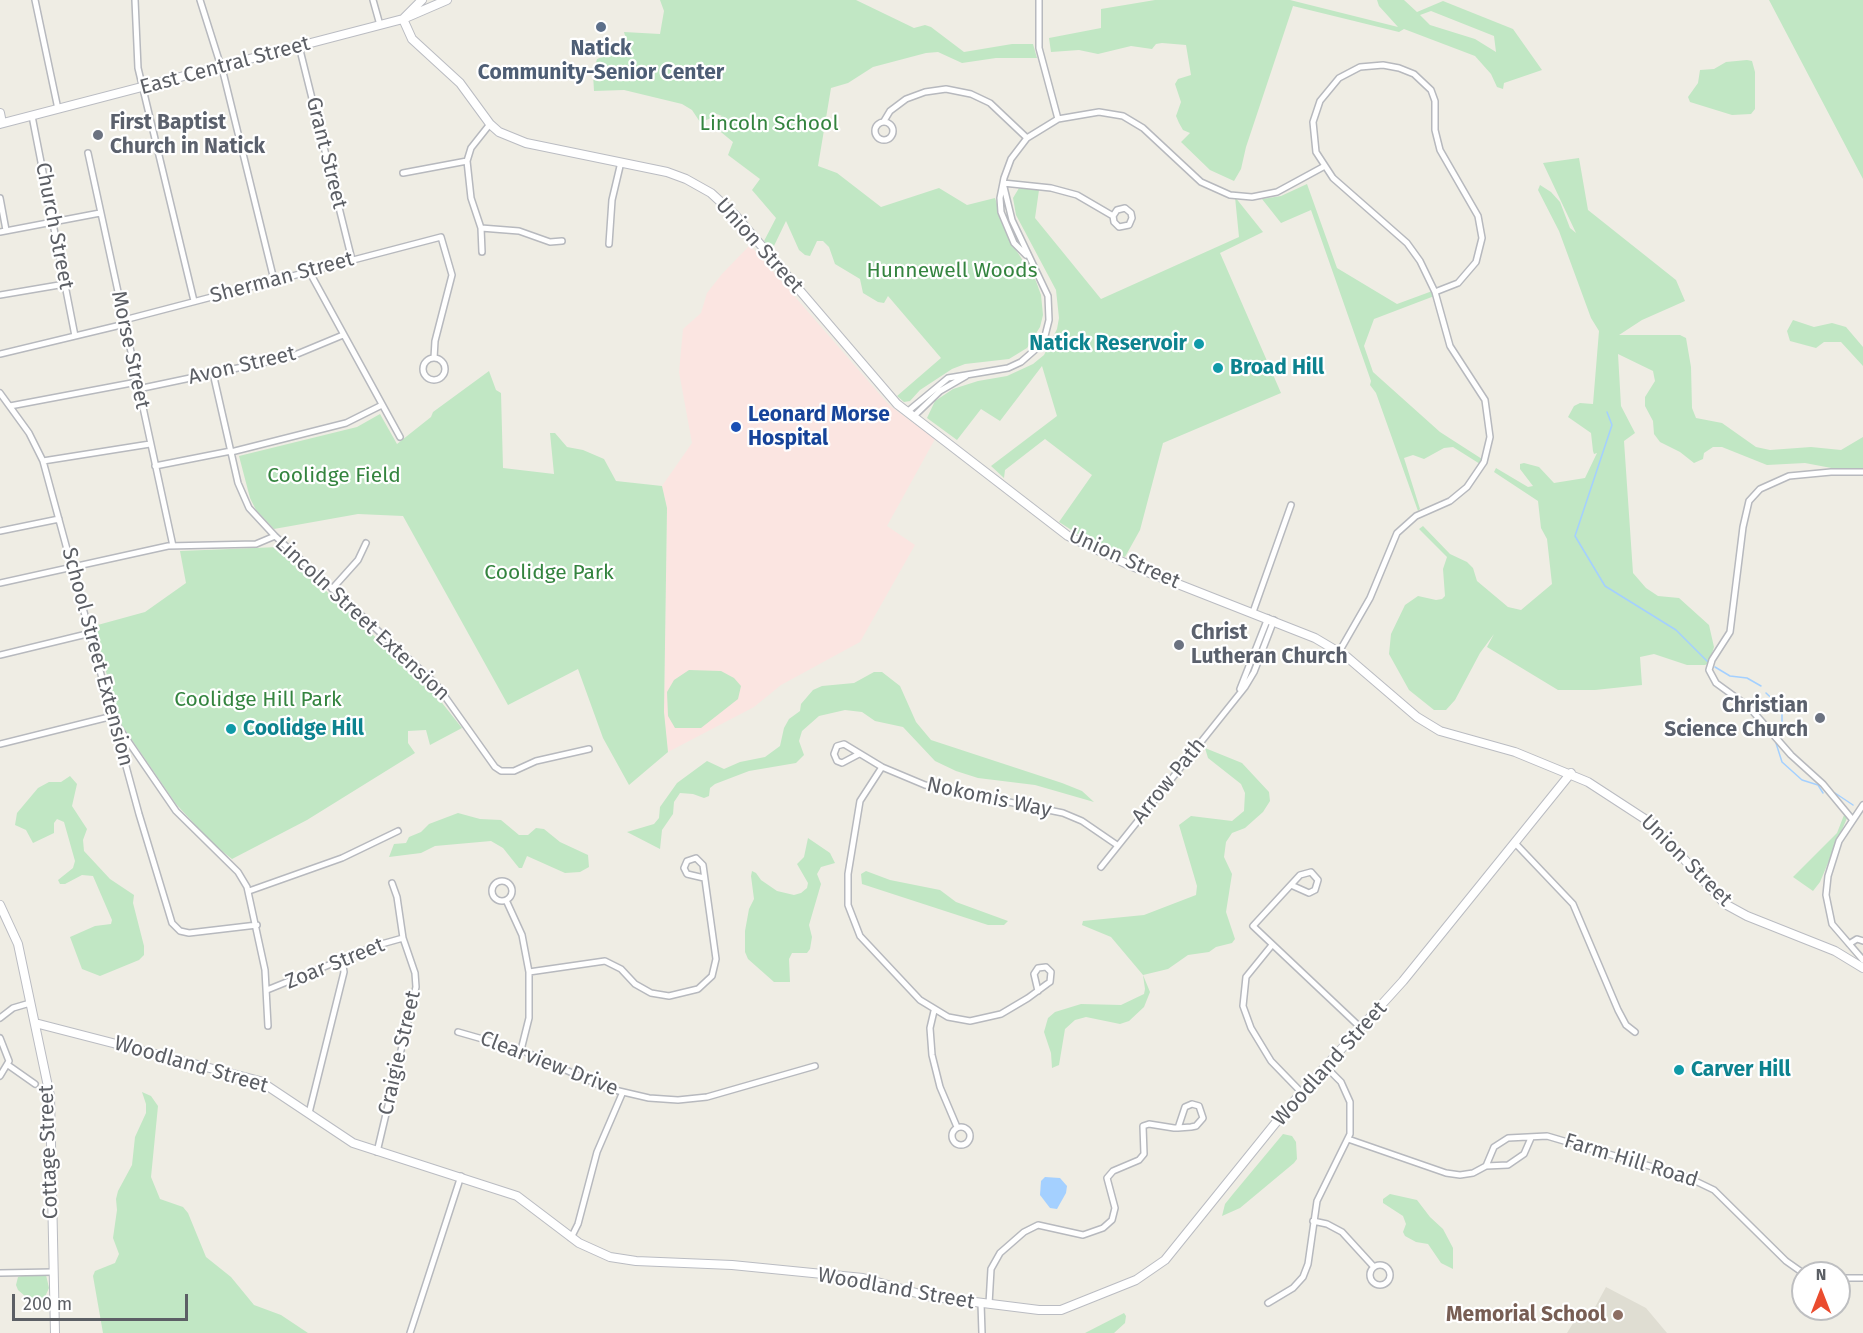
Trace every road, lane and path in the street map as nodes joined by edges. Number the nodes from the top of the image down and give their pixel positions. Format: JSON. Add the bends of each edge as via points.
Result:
{"nodes":[{"id":1,"x":35,"y":0,"type":"edge"},
{"id":2,"x":135,"y":0,"type":"edge"},
{"id":3,"x":200,"y":0,"type":"edge"},
{"id":4,"x":373,"y":0,"type":"edge"},
{"id":5,"x":422,"y":0,"type":"edge"},
{"id":6,"x":447,"y":0,"type":"edge"},
{"id":7,"x":1039,"y":0,"type":"edge"},
{"id":8,"x":404,"y":19,"type":"junction"},
{"id":9,"x":380,"y":25,"type":"junction"},
{"id":10,"x":300,"y":46,"type":"junction"},
{"id":11,"x":222,"y":67,"type":"junction"},
{"id":12,"x":142,"y":88,"type":"junction"},
{"id":13,"x":58,"y":109,"type":"junction"},
{"id":14,"x":0,"y":113,"type":"edge"},
{"id":15,"x":32,"y":116,"type":"junction"},
{"id":16,"x":1058,"y":119,"type":"junction"},
{"id":17,"x":884,"y":121,"type":"dead end"},
{"id":18,"x":1,"y":123,"type":"edge"},
{"id":19,"x":490,"y":124,"type":"junction"},
{"id":20,"x":1027,"y":138,"type":"junction"},
{"id":21,"x":88,"y":153,"type":"dead end"},
{"id":22,"x":467,"y":161,"type":"junction"},
{"id":23,"x":621,"y":162,"type":"junction"},
{"id":24,"x":1323,"y":167,"type":"junction"},
{"id":25,"x":403,"y":173,"type":"dead end"},
{"id":26,"x":1003,"y":183,"type":"junction"},
{"id":27,"x":0,"y":198,"type":"edge"},
{"id":28,"x":100,"y":213,"type":"junction"},
{"id":29,"x":1113,"y":216,"type":"dead end"},
{"id":30,"x":53,"y":222,"type":"junction"},
{"id":31,"x":481,"y":228,"type":"junction"},
{"id":32,"x":3,"y":231,"type":"edge"},
{"id":33,"x":562,"y":241,"type":"dead end"},
{"id":34,"x":609,"y":244,"type":"dead end"},
{"id":35,"x":482,"y":252,"type":"dead end"},
{"id":36,"x":352,"y":260,"type":"junction"},
{"id":37,"x":309,"y":271,"type":"junction"},
{"id":38,"x":274,"y":280,"type":"junction"},
{"id":39,"x":65,"y":284,"type":"junction"},
{"id":40,"x":1435,"y":292,"type":"junction"},
{"id":41,"x":0,"y":295,"type":"edge"},
{"id":42,"x":194,"y":302,"type":"junction"},
{"id":43,"x":125,"y":322,"type":"junction"},
{"id":44,"x":343,"y":335,"type":"junction"},
{"id":45,"x":75,"y":336,"type":"junction"},
{"id":46,"x":0,"y":354,"type":"edge"},
{"id":47,"x":434,"y":358,"type":"junction"},
{"id":48,"x":213,"y":373,"type":"junction"},
{"id":49,"x":137,"y":382,"type":"junction"},
{"id":50,"x":138,"y":389,"type":"junction"},
{"id":51,"x":0,"y":393,"type":"edge"},
{"id":52,"x":382,"y":405,"type":"junction"},
{"id":53,"x":10,"y":406,"type":"junction"},
{"id":54,"x":910,"y":415,"type":"junction"},
{"id":55,"x":400,"y":437,"type":"dead end"},
{"id":56,"x":150,"y":444,"type":"junction"},
{"id":57,"x":231,"y":452,"type":"junction"},
{"id":58,"x":43,"y":461,"type":"junction"},
{"id":59,"x":155,"y":466,"type":"junction"},
{"id":60,"x":1863,"y":472,"type":"edge"},
{"id":61,"x":1291,"y":505,"type":"dead end"},
{"id":62,"x":59,"y":519,"type":"junction"},
{"id":63,"x":0,"y":531,"type":"edge"},
{"id":64,"x":275,"y":536,"type":"junction"},
{"id":65,"x":366,"y":543,"type":"dead end"},
{"id":66,"x":173,"y":546,"type":"junction"},
{"id":67,"x":73,"y":569,"type":"junction"},
{"id":68,"x":0,"y":583,"type":"edge"},
{"id":69,"x":332,"y":589,"type":"junction"},
{"id":70,"x":1253,"y":612,"type":"junction"},
{"id":71,"x":1271,"y":619,"type":"junction"},
{"id":72,"x":91,"y":633,"type":"junction"},
{"id":73,"x":1340,"y":652,"type":"junction"},
{"id":74,"x":0,"y":656,"type":"edge"},
{"id":75,"x":114,"y":719,"type":"junction"},
{"id":76,"x":0,"y":744,"type":"edge"},
{"id":77,"x":589,"y":749,"type":"dead end"},
{"id":78,"x":859,"y":754,"type":"junction"},
{"id":79,"x":882,"y":768,"type":"junction"},
{"id":80,"x":1571,"y":773,"type":"junction"},
{"id":81,"x":1863,"y":804,"type":"edge"},
{"id":82,"x":1852,"y":819,"type":"junction"},
{"id":83,"x":398,"y":831,"type":"dead end"},
{"id":84,"x":1515,"y":843,"type":"junction"},
{"id":85,"x":1117,"y":845,"type":"junction"},
{"id":86,"x":365,"y":847,"type":"junction"},
{"id":87,"x":370,"y":854,"type":"dead end"},
{"id":88,"x":1101,"y":867,"type":"dead end"},
{"id":89,"x":704,"y":878,"type":"dead end"},
{"id":90,"x":393,"y":884,"type":"dead end"},
{"id":91,"x":1291,"y":885,"type":"junction"},
{"id":92,"x":249,"y":891,"type":"junction"},
{"id":93,"x":506,"y":900,"type":"dead end"},
{"id":94,"x":0,"y":906,"type":"edge"},
{"id":95,"x":257,"y":925,"type":"junction"},
{"id":96,"x":403,"y":938,"type":"junction"},
{"id":97,"x":1863,"y":941,"type":"edge"},
{"id":98,"x":1849,"y":944,"type":"junction"},
{"id":99,"x":1272,"y":945,"type":"junction"},
{"id":100,"x":342,"y":960,"type":"junction"},
{"id":101,"x":1863,"y":960,"type":"edge"},
{"id":102,"x":1863,"y":968,"type":"edge"},
{"id":103,"x":529,"y":972,"type":"junction"},
{"id":104,"x":267,"y":990,"type":"junction"},
{"id":105,"x":1038,"y":991,"type":"dead end"},
{"id":106,"x":30,"y":1003,"type":"junction"},
{"id":107,"x":934,"y":1011,"type":"junction"},
{"id":108,"x":0,"y":1018,"type":"edge"},
{"id":109,"x":34,"y":1023,"type":"junction"},
{"id":110,"x":268,"y":1026,"type":"dead end"},
{"id":111,"x":1361,"y":1028,"type":"junction"},
{"id":112,"x":458,"y":1032,"type":"dead end"},
{"id":113,"x":1635,"y":1032,"type":"dead end"},
{"id":114,"x":0,"y":1038,"type":"edge"},
{"id":115,"x":521,"y":1050,"type":"junction"},
{"id":116,"x":8,"y":1065,"type":"junction"},
{"id":117,"x":815,"y":1066,"type":"dead end"},
{"id":118,"x":1326,"y":1067,"type":"junction"},
{"id":119,"x":0,"y":1076,"type":"edge"},
{"id":120,"x":35,"y":1084,"type":"dead end"},
{"id":121,"x":1302,"y":1093,"type":"junction"},
{"id":122,"x":622,"y":1094,"type":"junction"},
{"id":123,"x":309,"y":1113,"type":"junction"},
{"id":124,"x":957,"y":1127,"type":"dead end"},
{"id":125,"x":1178,"y":1128,"type":"junction"},
{"id":126,"x":1532,"y":1138,"type":"junction"},
{"id":127,"x":1348,"y":1139,"type":"junction"},
{"id":128,"x":377,"y":1152,"type":"junction"},
{"id":129,"x":1486,"y":1166,"type":"junction"},
{"id":130,"x":461,"y":1176,"type":"junction"},
{"id":131,"x":1313,"y":1221,"type":"junction"},
{"id":132,"x":571,"y":1238,"type":"junction"},
{"id":133,"x":1791,"y":1266,"type":"edge"},
{"id":134,"x":1374,"y":1267,"type":"dead end"},
{"id":135,"x":53,"y":1272,"type":"junction"},
{"id":136,"x":0,"y":1273,"type":"edge"},
{"id":137,"x":1268,"y":1303,"type":"dead end"},
{"id":138,"x":985,"y":1304,"type":"junction"},
{"id":139,"x":55,"y":1333,"type":"edge"},
{"id":140,"x":410,"y":1333,"type":"edge"},
{"id":141,"x":981,"y":1333,"type":"edge"}],
"edges":[{"from":1,"to":13,"type":"street"},
{"from":2,"to":12,"type":"street"},
{"from":3,"to":11,"type":"street"},
{"from":4,"to":9,"type":"street"},
{"from":5,"to":8,"type":"street"},
{"from":6,"to":8,"type":"street","name":"East Central Street"},
{"from":7,"to":16,"type":"street","via":[[1039,48]]},
{"from":8,"to":9,"type":"street","name":"East Central Street"},
{"from":8,"to":19,"type":"street","name":"Union Street","via":[[412,39],[460,83]]},
{"from":9,"to":10,"type":"street","name":"East Central Street"},
{"from":10,"to":11,"type":"street","name":"East Central Street"},
{"from":10,"to":36,"type":"street","name":"Grant Street"},
{"from":11,"to":12,"type":"street","name":"East Central Street"},
{"from":11,"to":38,"type":"street"},
{"from":12,"to":13,"type":"street","name":"East Central Street"},
{"from":12,"to":42,"type":"street"},
{"from":13,"to":15,"type":"street","name":"East Central Street"},
{"from":14,"to":18,"type":"street"},
{"from":15,"to":18,"type":"street","name":"East Central Street"},
{"from":15,"to":30,"type":"street","name":"Church Street"},
{"from":16,"to":20,"type":"street"},
{"from":16,"to":24,"type":"street","via":[[1099,112],[1123,116],[1143,128],[1201,182],[1230,195],[1270,194]]},
{"from":17,"to":20,"type":"street","via":[[906,99],[946,89],[990,103]]},
{"from":19,"to":22,"type":"street","via":[[471,148]]},
{"from":19,"to":23,"type":"street","name":"Union Street","via":[[518,141]]},
{"from":20,"to":26,"type":"street","via":[[1011,159]]},
{"from":21,"to":28,"type":"street","name":"Morse Street"},
{"from":22,"to":25,"type":"street"},
{"from":22,"to":31,"type":"street","via":[[471,198]]},
{"from":23,"to":34,"type":"street","via":[[612,200]]},
{"from":23,"to":54,"type":"street","name":"Union Street","via":[[686,179],[724,204]]},
{"from":24,"to":40,"type":"street","via":[[1401,236],[1420,261]]},
{"from":24,"to":40,"type":"street","via":[[1314,144],[1313,122],[1320,100],[1339,78],[1360,68],[1383,65],[1407,71],[1427,85],[1436,101],[1438,144],[1476,209],[1482,238],[1479,255],[1468,274],[1453,287]]},
{"from":26,"to":29,"type":"street","via":[[1071,193]]},
{"from":26,"to":54,"type":"street","via":[[1011,220],[1048,296],[1050,312],[1045,336],[1021,362],[970,374]]},
{"from":27,"to":32,"type":"street"},
{"from":28,"to":30,"type":"street"},
{"from":28,"to":43,"type":"street","name":"Morse Street"},
{"from":30,"to":32,"type":"street"},
{"from":30,"to":39,"type":"street","name":"Church Street"},
{"from":31,"to":33,"type":"street","via":[[519,231],[549,242]]},
{"from":31,"to":35,"type":"street"},
{"from":36,"to":37,"type":"street","name":"Sherman Street"},
{"from":36,"to":47,"type":"street","name":"Sherman Street","via":[[441,237],[453,275]]},
{"from":37,"to":38,"type":"street","name":"Sherman Street"},
{"from":37,"to":44,"type":"street"},
{"from":38,"to":42,"type":"street","name":"Sherman Street"},
{"from":39,"to":41,"type":"street"},
{"from":39,"to":45,"type":"street","name":"Church Street"},
{"from":40,"to":73,"type":"street","via":[[1450,346],[1485,400],[1490,429],[1487,454],[1477,475],[1462,492],[1416,516],[1397,533],[1370,598]]},
{"from":42,"to":43,"type":"street","name":"Sherman Street"},
{"from":43,"to":45,"type":"street","name":"Sherman Street"},
{"from":43,"to":49,"type":"street","name":"Morse Street"},
{"from":44,"to":48,"type":"street","name":"Avon Street","via":[[300,354]]},
{"from":44,"to":52,"type":"street"},
{"from":45,"to":46,"type":"street","name":"Sherman Street"},
{"from":47,"to":47,"type":"street","via":[[428,360],[423,370],[433,379],[441,377],[445,367]]},
{"from":48,"to":50,"type":"street","name":"Avon Street"},
{"from":48,"to":57,"type":"street","name":"Lincoln Street Extension"},
{"from":49,"to":50,"type":"street","name":"Morse Street"},
{"from":49,"to":53,"type":"street"},
{"from":50,"to":56,"type":"street","name":"Morse Street"},
{"from":51,"to":53,"type":"street","name":"School Street Extension"},
{"from":52,"to":55,"type":"street"},
{"from":52,"to":57,"type":"street","via":[[346,423]]},
{"from":53,"to":58,"type":"street","name":"School Street Extension"},
{"from":54,"to":70,"type":"street","name":"Union Street","via":[[1077,541]]},
{"from":56,"to":58,"type":"street"},
{"from":56,"to":59,"type":"street","name":"Morse Street"},
{"from":57,"to":59,"type":"street"},
{"from":57,"to":64,"type":"street","name":"Lincoln Street Extension","via":[[246,503]]},
{"from":58,"to":62,"type":"street","name":"School Street Extension"},
{"from":59,"to":66,"type":"street","name":"Morse Street"},
{"from":60,"to":82,"type":"street","via":[[1789,476],[1760,489],[1749,501],[1730,632],[1709,670],[1716,682],[1749,707],[1823,784]]},
{"from":61,"to":70,"type":"street"},
{"from":62,"to":63,"type":"street"},
{"from":62,"to":67,"type":"street","name":"School Street Extension"},
{"from":64,"to":66,"type":"street","via":[[256,544]]},
{"from":64,"to":69,"type":"street","name":"Lincoln Street Extension"},
{"from":65,"to":69,"type":"street","via":[[358,560]]},
{"from":66,"to":67,"type":"street"},
{"from":67,"to":68,"type":"street"},
{"from":67,"to":72,"type":"street","name":"School Street Extension"},
{"from":69,"to":77,"type":"street","name":"Lincoln Street Extension","via":[[436,684],[498,769],[514,771],[536,761]]},
{"from":70,"to":71,"type":"street","name":"Union Street"},
{"from":71,"to":73,"type":"street","name":"Union Street"},
{"from":71,"to":85,"type":"street","name":"Arrow Path","via":[[1254,672]]},
{"from":72,"to":74,"type":"street"},
{"from":72,"to":75,"type":"street","name":"School Street Extension"},
{"from":73,"to":80,"type":"street","name":"Union Street","via":[[1432,727]]},
{"from":75,"to":76,"type":"street"},
{"from":75,"to":92,"type":"street","via":[[176,811],[238,872]]},
{"from":75,"to":95,"type":"street","name":"School Street Extension","via":[[170,919],[177,929],[189,933]]},
{"from":78,"to":78,"type":"street","name":"Nokomis Way","via":[[842,763],[834,754],[837,746],[844,744]]},
{"from":78,"to":79,"type":"street","name":"Nokomis Way"},
{"from":79,"to":85,"type":"street","name":"Nokomis Way","via":[[925,785],[1063,813]]},
{"from":79,"to":107,"type":"street","via":[[860,801],[847,882],[848,905],[852,921],[865,942]]},
{"from":80,"to":84,"type":"street","name":"Woodland Street"},
{"from":80,"to":102,"type":"street","name":"Union Street","via":[[1651,824],[1732,908],[1820,944]]},
{"from":81,"to":82,"type":"street"},
{"from":82,"to":98,"type":"street","via":[[1834,854],[1826,895],[1832,924]]},
{"from":83,"to":86,"type":"street"},
{"from":84,"to":111,"type":"street","name":"Woodland Street"},
{"from":84,"to":113,"type":"street","via":[[1573,904],[1618,1010]]},
{"from":85,"to":88,"type":"street","name":"Arrow Path"},
{"from":86,"to":87,"type":"street"},
{"from":86,"to":92,"type":"street"},
{"from":89,"to":103,"type":"street","via":[[716,959],[712,976],[698,989],[669,996],[651,993],[634,984],[616,965],[599,961]]},
{"from":90,"to":96,"type":"street","name":"Craigie Street"},
{"from":91,"to":91,"type":"street","via":[[1307,872],[1318,880],[1317,887],[1309,893]]},
{"from":91,"to":99,"type":"street","via":[[1253,926]]},
{"from":92,"to":95,"type":"street"},
{"from":93,"to":103,"type":"street","via":[[522,935]]},
{"from":94,"to":106,"type":"street","name":"Cottage Street","via":[[18,944]]},
{"from":95,"to":104,"type":"street"},
{"from":96,"to":100,"type":"street","name":"Zoar Street"},
{"from":96,"to":128,"type":"street","name":"Craigie Street","via":[[415,973],[416,994]]},
{"from":97,"to":98,"type":"street","via":[[1857,939]]},
{"from":98,"to":101,"type":"street"},
{"from":99,"to":111,"type":"street"},
{"from":99,"to":121,"type":"street","via":[[1246,977],[1243,1006],[1251,1029],[1271,1060]]},
{"from":100,"to":104,"type":"street","name":"Zoar Street"},
{"from":100,"to":123,"type":"street","via":[[344,972]]},
{"from":103,"to":115,"type":"street","via":[[529,1018]]},
{"from":104,"to":110,"type":"street"},
{"from":105,"to":107,"type":"street","via":[[1008,1011],[986,1019],[962,1020]]},
{"from":106,"to":108,"type":"street","via":[[13,1008]]},
{"from":106,"to":109,"type":"street","name":"Cottage Street"},
{"from":107,"to":124,"type":"street","via":[[930,1028],[932,1055]]},
{"from":109,"to":123,"type":"street","name":"Woodland Street","via":[[251,1078]]},
{"from":109,"to":135,"type":"street","name":"Cottage Street","via":[[50,1096]]},
{"from":111,"to":118,"type":"street","name":"Woodland Street"},
{"from":112,"to":115,"type":"street","name":"Clearview Drive"},
{"from":114,"to":116,"type":"street"},
{"from":115,"to":122,"type":"street","name":"Clearview Drive"},
{"from":116,"to":119,"type":"street"},
{"from":116,"to":120,"type":"street"},
{"from":117,"to":122,"type":"street","name":"Clearview Drive","via":[[707,1097],[668,1100]]},
{"from":118,"to":121,"type":"street","name":"Woodland Street"},
{"from":118,"to":127,"type":"street","via":[[1341,1082],[1350,1102],[1352,1122]]},
{"from":121,"to":138,"type":"street","name":"Woodland Street","via":[[1171,1253],[1149,1273],[1061,1310]]},
{"from":122,"to":132,"type":"street","via":[[597,1152]]},
{"from":123,"to":128,"type":"street","name":"Woodland Street","via":[[353,1143]]},
{"from":125,"to":125,"type":"street","via":[[1199,1125],[1203,1114],[1199,1106],[1185,1107]]},
{"from":125,"to":138,"type":"street","via":[[1143,1126],[1142,1158],[1107,1178],[1115,1208],[1112,1220],[1103,1228],[1083,1234],[1038,1225],[1000,1253],[992,1269]]},
{"from":126,"to":129,"type":"street","via":[[1524,1154],[1515,1161],[1504,1166]]},
{"from":126,"to":129,"type":"street","name":"Farm Hill Road","via":[[1512,1136],[1497,1144]]},
{"from":126,"to":133,"type":"street","name":"Farm Hill Road","via":[[1554,1137],[1703,1183]]},
{"from":127,"to":129,"type":"street","via":[[1453,1174],[1473,1173]]},
{"from":127,"to":131,"type":"street","via":[[1317,1201]]},
{"from":128,"to":130,"type":"street","name":"Woodland Street"},
{"from":130,"to":132,"type":"street","name":"Woodland Street","via":[[523,1199]]},
{"from":130,"to":140,"type":"street"},
{"from":131,"to":134,"type":"street","via":[[1342,1232]]},
{"from":131,"to":137,"type":"street","via":[[1303,1277]]},
{"from":132,"to":138,"type":"street","name":"Woodland Street","via":[[594,1252],[619,1259],[863,1278],[919,1294]]},
{"from":135,"to":136,"type":"street"},
{"from":135,"to":139,"type":"street","name":"Cottage Street"},
{"from":138,"to":141,"type":"street"}]}
